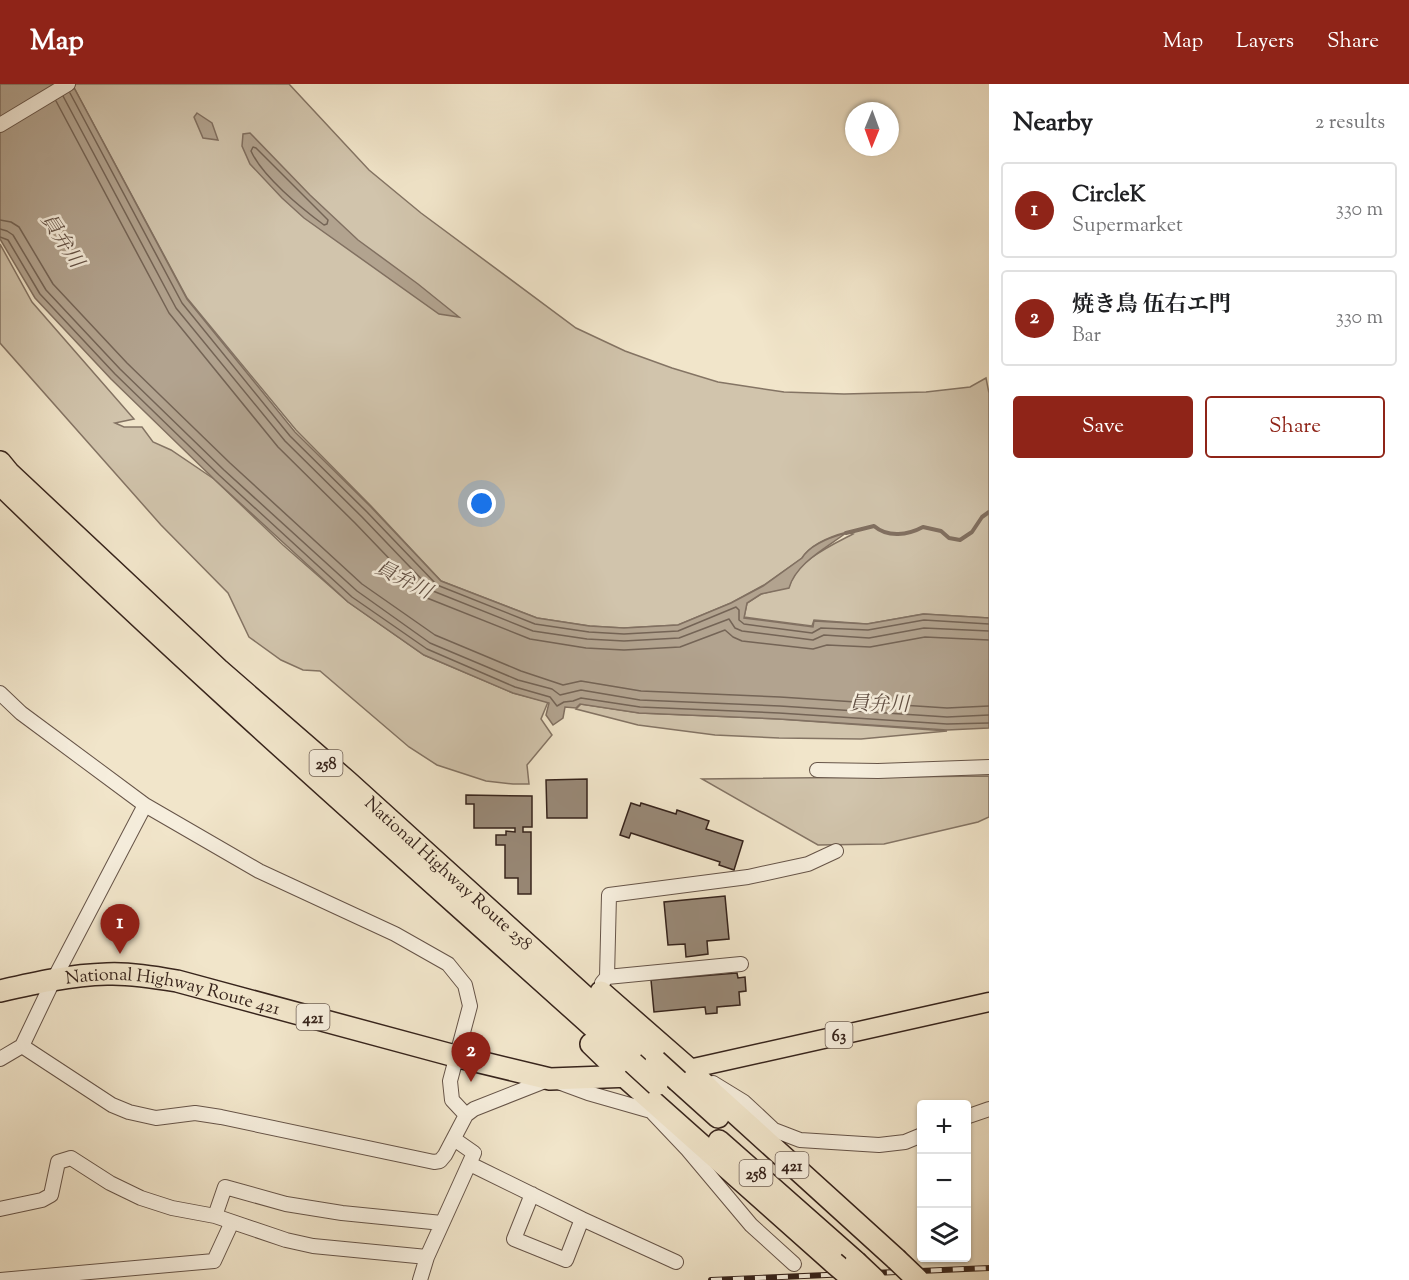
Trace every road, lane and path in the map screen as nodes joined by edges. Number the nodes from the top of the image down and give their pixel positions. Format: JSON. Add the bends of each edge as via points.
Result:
{"nodes":[{"id":1,"x":68,"y":84,"type":"edge"},
{"id":2,"x":0,"y":125,"type":"edge"},
{"id":3,"x":0,"y":462,"type":"edge"},
{"id":4,"x":0,"y":484,"type":"edge"},
{"id":5,"x":0,"y":693,"type":"edge"},
{"id":6,"x":989,"y":767,"type":"edge"},
{"id":7,"x":817,"y":770,"type":"dead end"},
{"id":8,"x":348,"y":782,"type":"junction"},
{"id":9,"x":145,"y":805,"type":"junction"},
{"id":10,"x":836,"y":851,"type":"dead end"},
{"id":11,"x":741,"y":964,"type":"dead end"},
{"id":12,"x":54,"y":979,"type":"junction"},
{"id":13,"x":602,"y":983,"type":"junction"},
{"id":14,"x":0,"y":992,"type":"edge"},
{"id":15,"x":989,"y":1002,"type":"edge"},
{"id":16,"x":22,"y":1046,"type":"junction"},
{"id":17,"x":455,"y":1056,"type":"junction"},
{"id":18,"x":0,"y":1059,"type":"edge"},
{"id":19,"x":629,"y":1070,"type":"junction"},
{"id":20,"x":684,"y":1075,"type":"junction"},
{"id":21,"x":550,"y":1078,"type":"junction"},
{"id":22,"x":989,"y":1108,"type":"edge"},
{"id":23,"x":466,"y":1114,"type":"junction"},
{"id":24,"x":971,"y":1115,"type":"edge"},
{"id":25,"x":917,"y":1137,"type":"edge"},
{"id":26,"x":454,"y":1139,"type":"junction"},
{"id":27,"x":470,"y":1164,"type":"junction"},
{"id":28,"x":532,"y":1194,"type":"junction"},
{"id":29,"x":0,"y":1209,"type":"edge"},
{"id":30,"x":215,"y":1216,"type":"junction"},
{"id":31,"x":582,"y":1219,"type":"junction"},
{"id":32,"x":232,"y":1222,"type":"junction"},
{"id":33,"x":442,"y":1223,"type":"junction"},
{"id":34,"x":675,"y":1262,"type":"dead end"},
{"id":35,"x":794,"y":1264,"type":"dead end"},
{"id":36,"x":883,"y":1266,"type":"edge"},
{"id":37,"x":423,"y":1269,"type":"edge"},
{"id":38,"x":855,"y":1271,"type":"edge"},
{"id":39,"x":0,"y":1280,"type":"edge"},
{"id":40,"x":900,"y":1280,"type":"edge"},
{"id":41,"x":918,"y":1280,"type":"edge"}],
"edges":[{"from":1,"to":2,"type":"street"},
{"from":3,"to":8,"type":"highway","name":"National Highway Route 258","number":"258","via":[[218,669]]},
{"from":4,"to":19,"type":"highway","name":"National Highway Route 258","number":"258","via":[[101,583]]},
{"from":5,"to":9,"type":"street"},
{"from":6,"to":7,"type":"street"},
{"from":8,"to":13,"type":"highway","via":[[394,805]]},
{"from":8,"to":20,"type":"highway","name":"National Highway Route 258","number":"258","bridge":true,"via":[[656,1061]]},
{"from":9,"to":12,"type":"street"},
{"from":9,"to":17,"type":"street","via":[[259,871],[395,934],[448,964],[465,985],[470,1006]]},
{"from":10,"to":13,"type":"street","via":[[808,864],[748,877],[609,895]]},
{"from":11,"to":13,"type":"street"},
{"from":12,"to":14,"type":"highway","name":"National Highway Route 421","number":"421"},
{"from":12,"to":16,"type":"street"},
{"from":12,"to":17,"type":"highway","name":"National Highway Route 421","number":"421","via":[[107,974],[177,981]]},
{"from":13,"to":20,"type":"highway"},
{"from":15,"to":20,"type":"main road","number":"63"},
{"from":16,"to":18,"type":"street"},
{"from":16,"to":26,"type":"street","via":[[112,1106],[140,1115],[156,1118],[195,1113],[221,1117],[434,1162],[440,1161]]},
{"from":17,"to":21,"type":"highway","name":"National Highway Route 421","number":"421"},
{"from":17,"to":23,"type":"street","via":[[450,1092],[452,1100]]},
{"from":19,"to":20,"type":"highway","name":"National Highway Route 421","number":"421"},
{"from":19,"to":21,"type":"highway","name":"National Highway Route 421","number":"421"},
{"from":19,"to":38,"type":"highway","name":"National Highway Route 258","number":"258","bridge":true,"via":[[657,1085]]},
{"from":19,"to":38,"type":"highway","number":"421","bridge":true,"via":[[834,1263]]},
{"from":20,"to":25,"type":"street","via":[[744,1102],[774,1130],[800,1140],[879,1145]]},
{"from":20,"to":36,"type":"highway","name":"National Highway Route 258","number":"258"},
{"from":21,"to":23,"type":"street"},
{"from":21,"to":35,"type":"street","via":[[651,1111],[751,1225]]},
{"from":22,"to":24,"type":"street"},
{"from":23,"to":26,"type":"street"},
{"from":26,"to":27,"type":"street","via":[[474,1153]]},
{"from":27,"to":28,"type":"street"},
{"from":27,"to":33,"type":"street"},
{"from":28,"to":31,"type":"street"},
{"from":28,"to":31,"type":"street","via":[[514,1239],[566,1260]]},
{"from":29,"to":30,"type":"street","via":[[51,1196],[58,1162],[71,1158],[141,1198],[172,1209]]},
{"from":30,"to":32,"type":"street"},
{"from":30,"to":33,"type":"street","via":[[225,1187],[286,1204]]},
{"from":31,"to":34,"type":"street"},
{"from":32,"to":37,"type":"street","via":[[286,1240]]},
{"from":32,"to":39,"type":"street","via":[[214,1261]]},
{"from":33,"to":37,"type":"street"},
{"from":36,"to":38,"type":"highway","name":"National Highway Route 258","number":"258","bridge":true},
{"from":36,"to":40,"type":"highway","name":"National Highway Route 258","number":"258"},
{"from":36,"to":41,"type":"highway","bridge":true}]}
